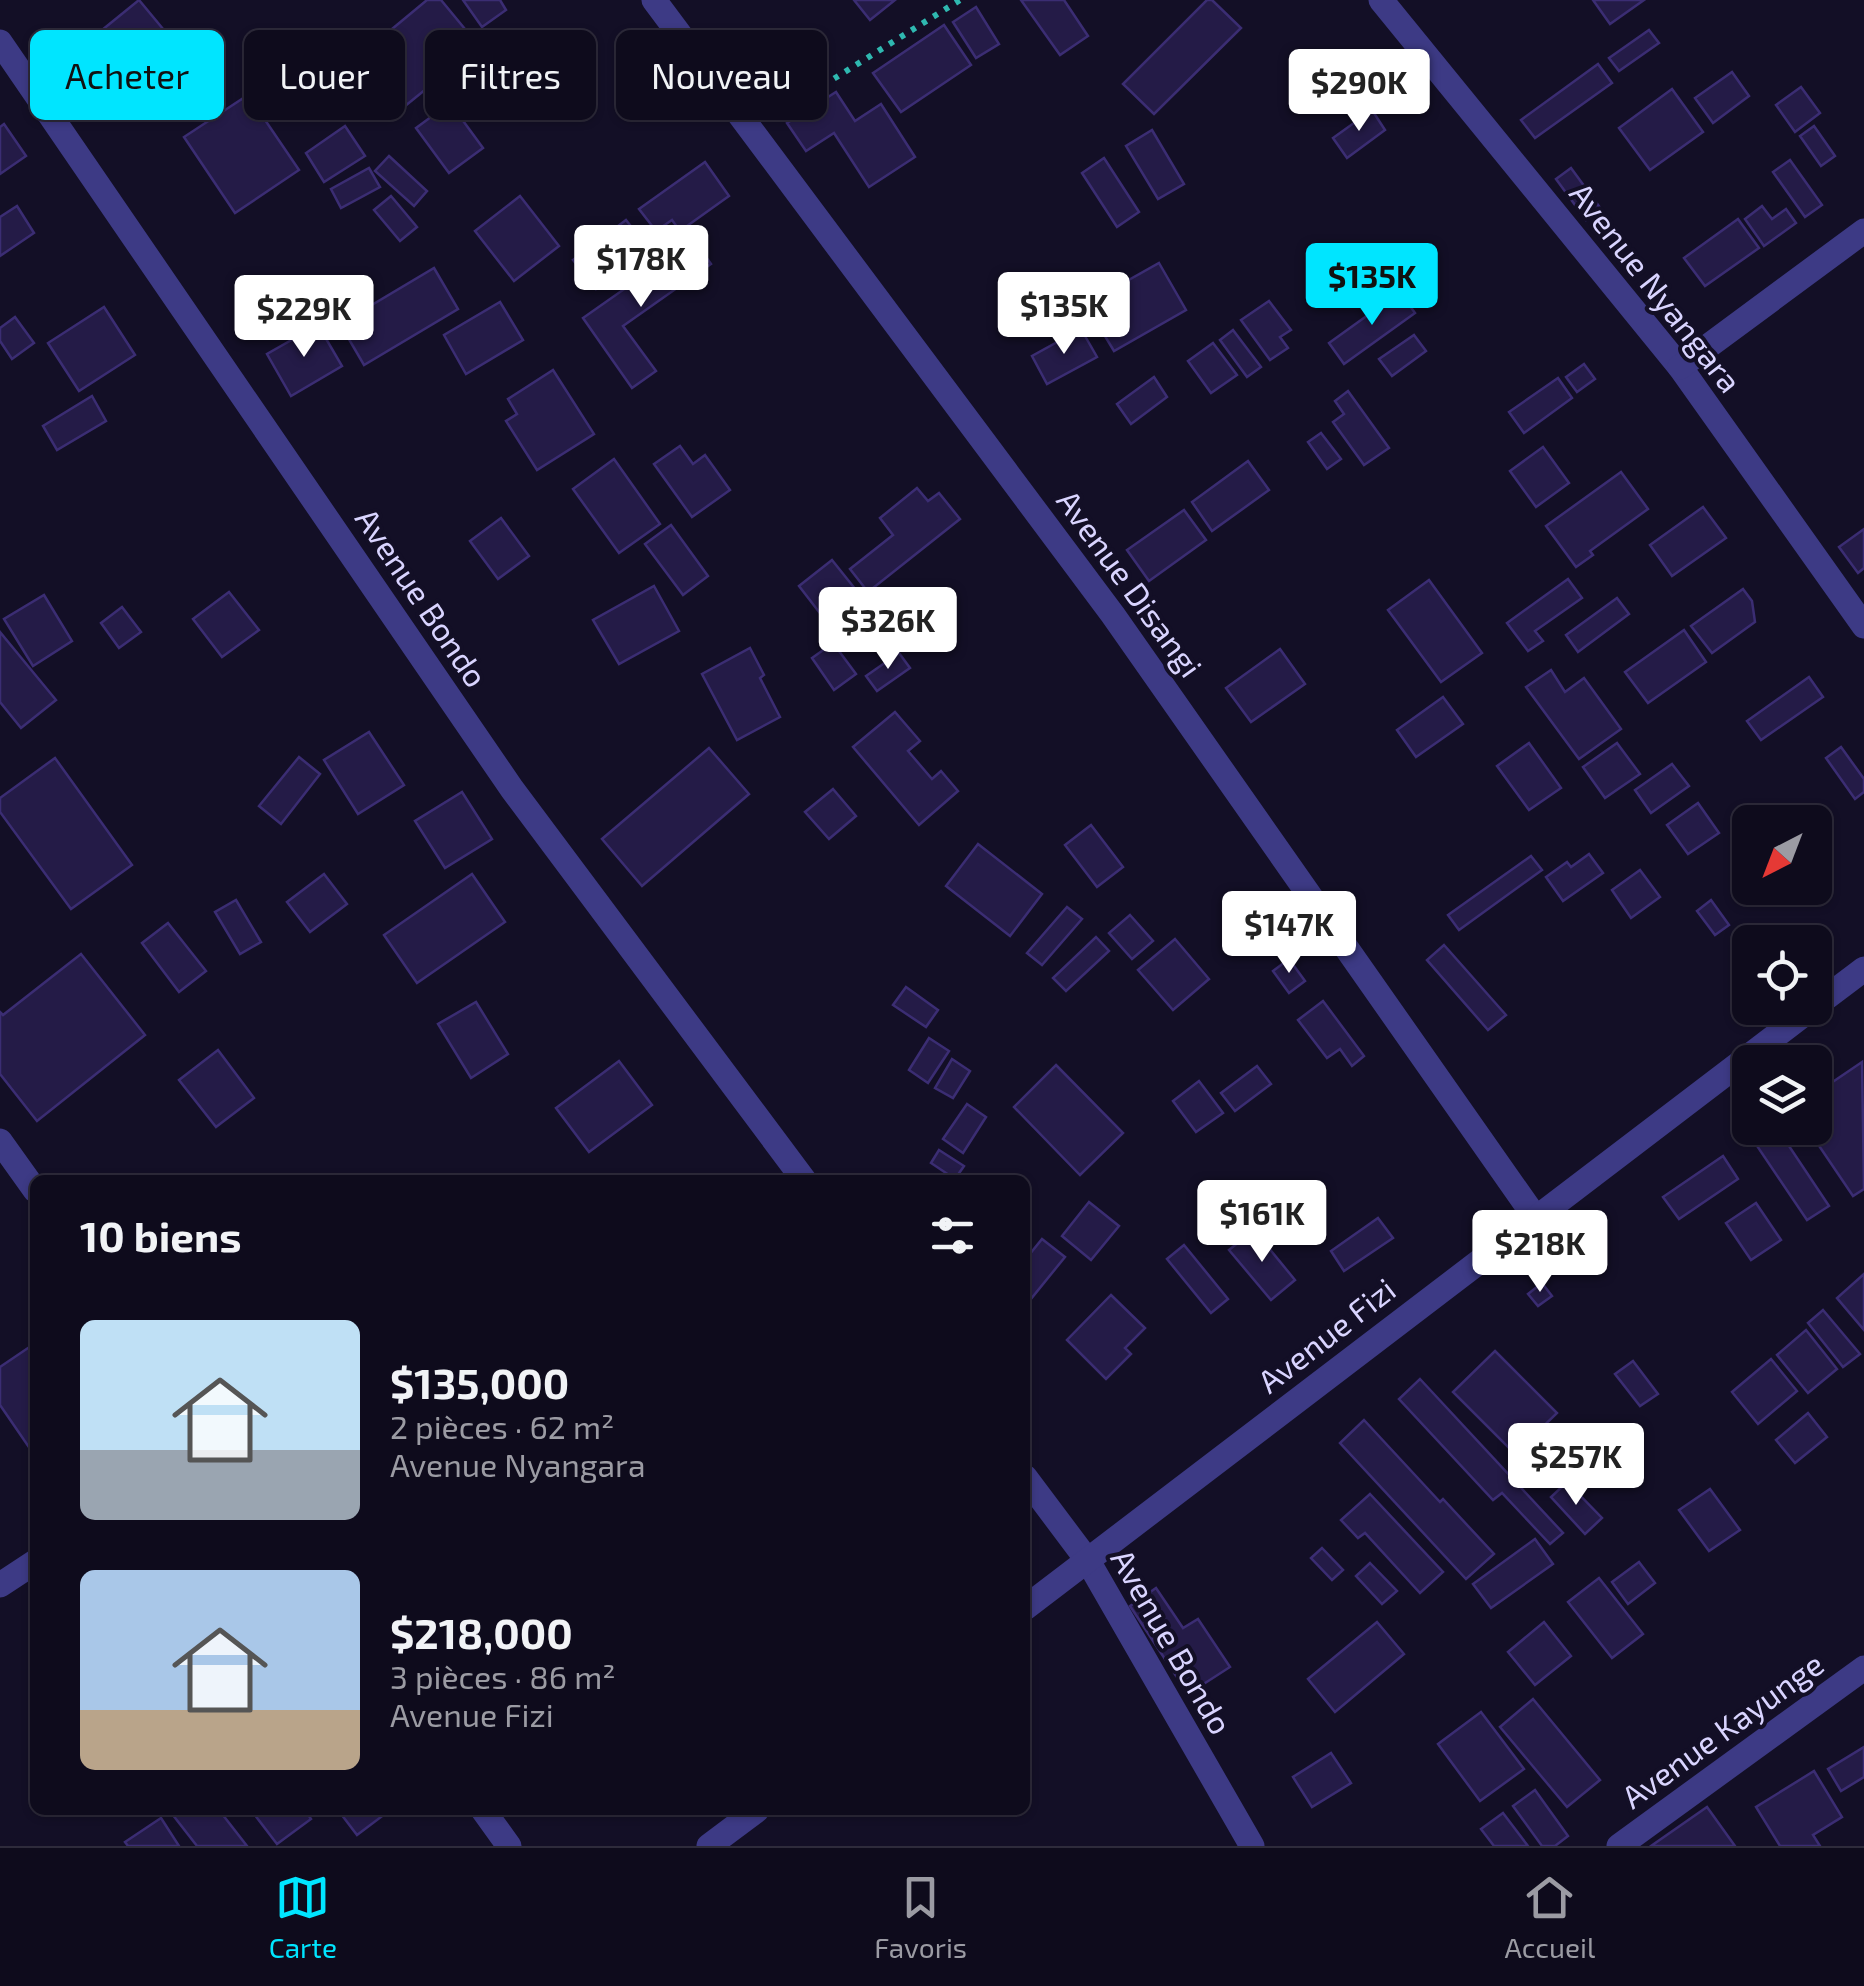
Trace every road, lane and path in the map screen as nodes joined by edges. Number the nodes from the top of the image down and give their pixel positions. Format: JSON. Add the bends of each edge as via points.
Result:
{"nodes":[{"id":1,"x":654,"y":0,"type":"edge"},
{"id":2,"x":960,"y":0,"type":"edge"},
{"id":3,"x":1381,"y":0,"type":"edge"},
{"id":4,"x":0,"y":42,"type":"edge"},
{"id":5,"x":753,"y":130,"type":"junction"},
{"id":6,"x":1864,"y":231,"type":"edge"},
{"id":7,"x":1680,"y":366,"type":"junction"},
{"id":8,"x":1864,"y":626,"type":"edge"},
{"id":9,"x":1864,"y":968,"type":"edge"},
{"id":10,"x":1832,"y":992,"type":"edge"},
{"id":11,"x":1789,"y":1025,"type":"edge"},
{"id":12,"x":0,"y":1141,"type":"edge"},
{"id":13,"x":800,"y":1175,"type":"edge"},
{"id":14,"x":30,"y":1183,"type":"edge"},
{"id":15,"x":1535,"y":1217,"type":"junction"},
{"id":16,"x":1030,"y":1484,"type":"edge"},
{"id":17,"x":1088,"y":1560,"type":"junction"},
{"id":18,"x":30,"y":1565,"type":"edge"},
{"id":19,"x":0,"y":1585,"type":"edge"},
{"id":20,"x":1030,"y":1604,"type":"edge"},
{"id":21,"x":1864,"y":1668,"type":"edge"},
{"id":22,"x":487,"y":1815,"type":"edge"},
{"id":23,"x":750,"y":1815,"type":"edge"},
{"id":24,"x":510,"y":1846,"type":"edge"},
{"id":25,"x":709,"y":1846,"type":"edge"},
{"id":26,"x":1252,"y":1846,"type":"edge"},
{"id":27,"x":1620,"y":1846,"type":"edge"}],
"edges":[{"from":1,"to":5,"type":"street","name":"Avenue Disangi"},
{"from":2,"to":5,"type":"path"},
{"from":3,"to":7,"type":"street","name":"Avenue Nyangara"},
{"from":4,"to":13,"type":"street","name":"Avenue Bondo","via":[[512,789]]},
{"from":5,"to":15,"type":"street","name":"Avenue Disangi","via":[[1114,615]]},
{"from":6,"to":7,"type":"street"},
{"from":7,"to":8,"type":"street","name":"Avenue Nyangara"},
{"from":9,"to":10,"type":"street","name":"Avenue Fizi"},
{"from":11,"to":15,"type":"street","name":"Avenue Fizi"},
{"from":12,"to":14,"type":"street"},
{"from":15,"to":17,"type":"street","name":"Avenue Fizi"},
{"from":16,"to":17,"type":"street","name":"Avenue Bondo"},
{"from":17,"to":20,"type":"street","name":"Avenue Fizi"},
{"from":17,"to":26,"type":"street","name":"Avenue Bondo"},
{"from":18,"to":19,"type":"street"},
{"from":21,"to":27,"type":"street","name":"Avenue Kayunge"},
{"from":22,"to":24,"type":"street"},
{"from":23,"to":25,"type":"street"}]}
